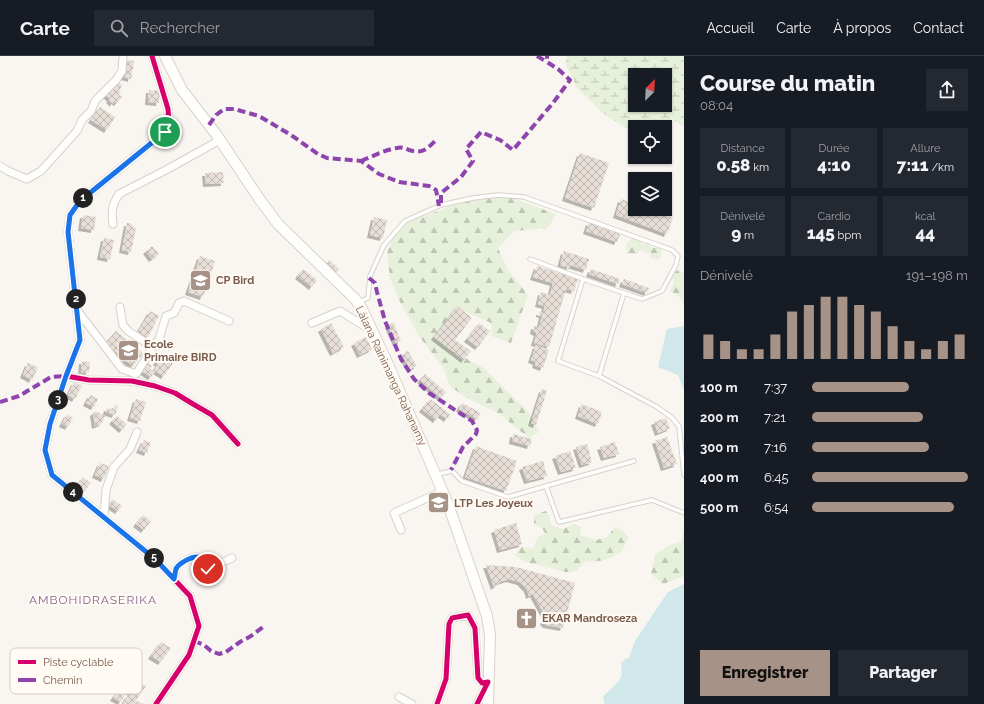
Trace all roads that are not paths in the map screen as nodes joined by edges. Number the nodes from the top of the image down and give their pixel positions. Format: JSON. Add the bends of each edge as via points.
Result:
{"nodes":[{"id":1,"x":123,"y":56,"type":"edge"},
{"id":2,"x":152,"y":56,"type":"edge"},
{"id":3,"x":165,"y":56,"type":"edge"},
{"id":4,"x":220,"y":140,"type":"junction"},
{"id":5,"x":0,"y":166,"type":"edge"},
{"id":6,"x":113,"y":224,"type":"dead end"},
{"id":7,"x":530,"y":259,"type":"dead end"},
{"id":8,"x":583,"y":279,"type":"junction"},
{"id":9,"x":624,"y":293,"type":"junction"},
{"id":10,"x":358,"y":302,"type":"junction"},
{"id":11,"x":120,"y":307,"type":"dead end"},
{"id":12,"x":77,"y":310,"type":"junction"},
{"id":13,"x":229,"y":321,"type":"dead end"},
{"id":14,"x":312,"y":323,"type":"dead end"},
{"id":15,"x":153,"y":347,"type":"junction"},
{"id":16,"x":387,"y":362,"type":"junction"},
{"id":17,"x":66,"y":376,"type":"junction"},
{"id":18,"x":599,"y":376,"type":"junction"},
{"id":19,"x":137,"y":432,"type":"dead end"},
{"id":20,"x":238,"y":444,"type":"dead end"},
{"id":21,"x":634,"y":461,"type":"dead end"},
{"id":22,"x":436,"y":474,"type":"junction"},
{"id":23,"x":684,"y":475,"type":"edge"},
{"id":24,"x":546,"y":486,"type":"junction"},
{"id":25,"x":443,"y":491,"type":"junction"},
{"id":26,"x":684,"y":513,"type":"edge"},
{"id":27,"x":104,"y":517,"type":"junction"},
{"id":28,"x":401,"y":530,"type":"dead end"},
{"id":29,"x":232,"y":558,"type":"dead end"},
{"id":30,"x":174,"y":579,"type":"junction"},
{"id":31,"x":488,"y":682,"type":"junction"},
{"id":32,"x":400,"y":697,"type":"dead end"},
{"id":33,"x":156,"y":704,"type":"edge"},
{"id":34,"x":412,"y":704,"type":"edge"},
{"id":35,"x":437,"y":704,"type":"edge"},
{"id":36,"x":477,"y":704,"type":"edge"},
{"id":37,"x":488,"y":704,"type":"edge"}],
"edges":[{"from":1,"to":5,"type":"street","via":[[122,71],[116,80],[95,101],[77,131],[41,171],[27,178]]},
{"from":2,"to":12,"type":"street","via":[[170,122],[165,132],[80,201],[70,215],[68,232]]},
{"from":3,"to":4,"type":"main road","name":"Làlana Rainimanga Rahanamy","via":[[182,90]]},
{"from":4,"to":6,"type":"street","via":[[119,194],[111,211]]},
{"from":4,"to":10,"type":"main road","name":"Làlana Rainimanga Rahanamy","via":[[278,224]]},
{"from":7,"to":8,"type":"lane"},
{"from":8,"to":9,"type":"lane"},
{"from":8,"to":18,"type":"lane","via":[[558,361]]},
{"from":9,"to":10,"type":"lane","via":[[642,299],[662,291],[678,256],[672,250],[524,197],[498,195],[441,206],[406,221],[384,245],[370,276],[368,298]]},
{"from":9,"to":18,"type":"lane"},
{"from":10,"to":16,"type":"main road","name":"Làlana Rainimanga Rahanamy"},
{"from":11,"to":15,"type":"street","via":[[123,325]]},
{"from":12,"to":15,"type":"street","via":[[122,369],[136,374]]},
{"from":12,"to":17,"type":"street","via":[[80,340]]},
{"from":13,"to":15,"type":"street","via":[[184,301],[179,303],[174,313],[166,316],[159,339]]},
{"from":14,"to":16,"type":"street","via":[[340,311],[370,329]]},
{"from":16,"to":22,"type":"main road","name":"Làlana Rainimanga Rahanamy"},
{"from":17,"to":20,"type":"street","via":[[89,380],[132,381],[175,393],[212,414]]},
{"from":17,"to":27,"type":"street","via":[[50,424],[46,456],[52,475]]},
{"from":18,"to":23,"type":"lane","via":[[657,407],[679,426]]},
{"from":19,"to":27,"type":"street","via":[[130,450],[114,467],[106,490]]},
{"from":21,"to":24,"type":"lane"},
{"from":22,"to":24,"type":"lane","via":[[451,470],[462,481],[508,497]]},
{"from":22,"to":25,"type":"main road","name":"Làlana Rainimanga Rahanamy"},
{"from":24,"to":26,"type":"lane","via":[[559,522],[652,500]]},
{"from":25,"to":28,"type":"street","via":[[394,513]]},
{"from":25,"to":31,"type":"main road","name":"Làlana Rainimanga Rahanamy","via":[[487,616],[490,635]]},
{"from":27,"to":30,"type":"street","via":[[155,559]]},
{"from":29,"to":30,"type":"street","via":[[208,569],[198,557],[188,559],[178,566]]},
{"from":30,"to":33,"type":"street","via":[[190,596],[199,626],[189,655]]},
{"from":31,"to":35,"type":"street","via":[[482,683],[478,678],[475,628],[468,615],[452,618],[449,624],[446,679]]},
{"from":31,"to":36,"type":"street"},
{"from":31,"to":37,"type":"main road","name":"Làlana Rainimanga Rahanamy"},
{"from":32,"to":34,"type":"street"}]}
